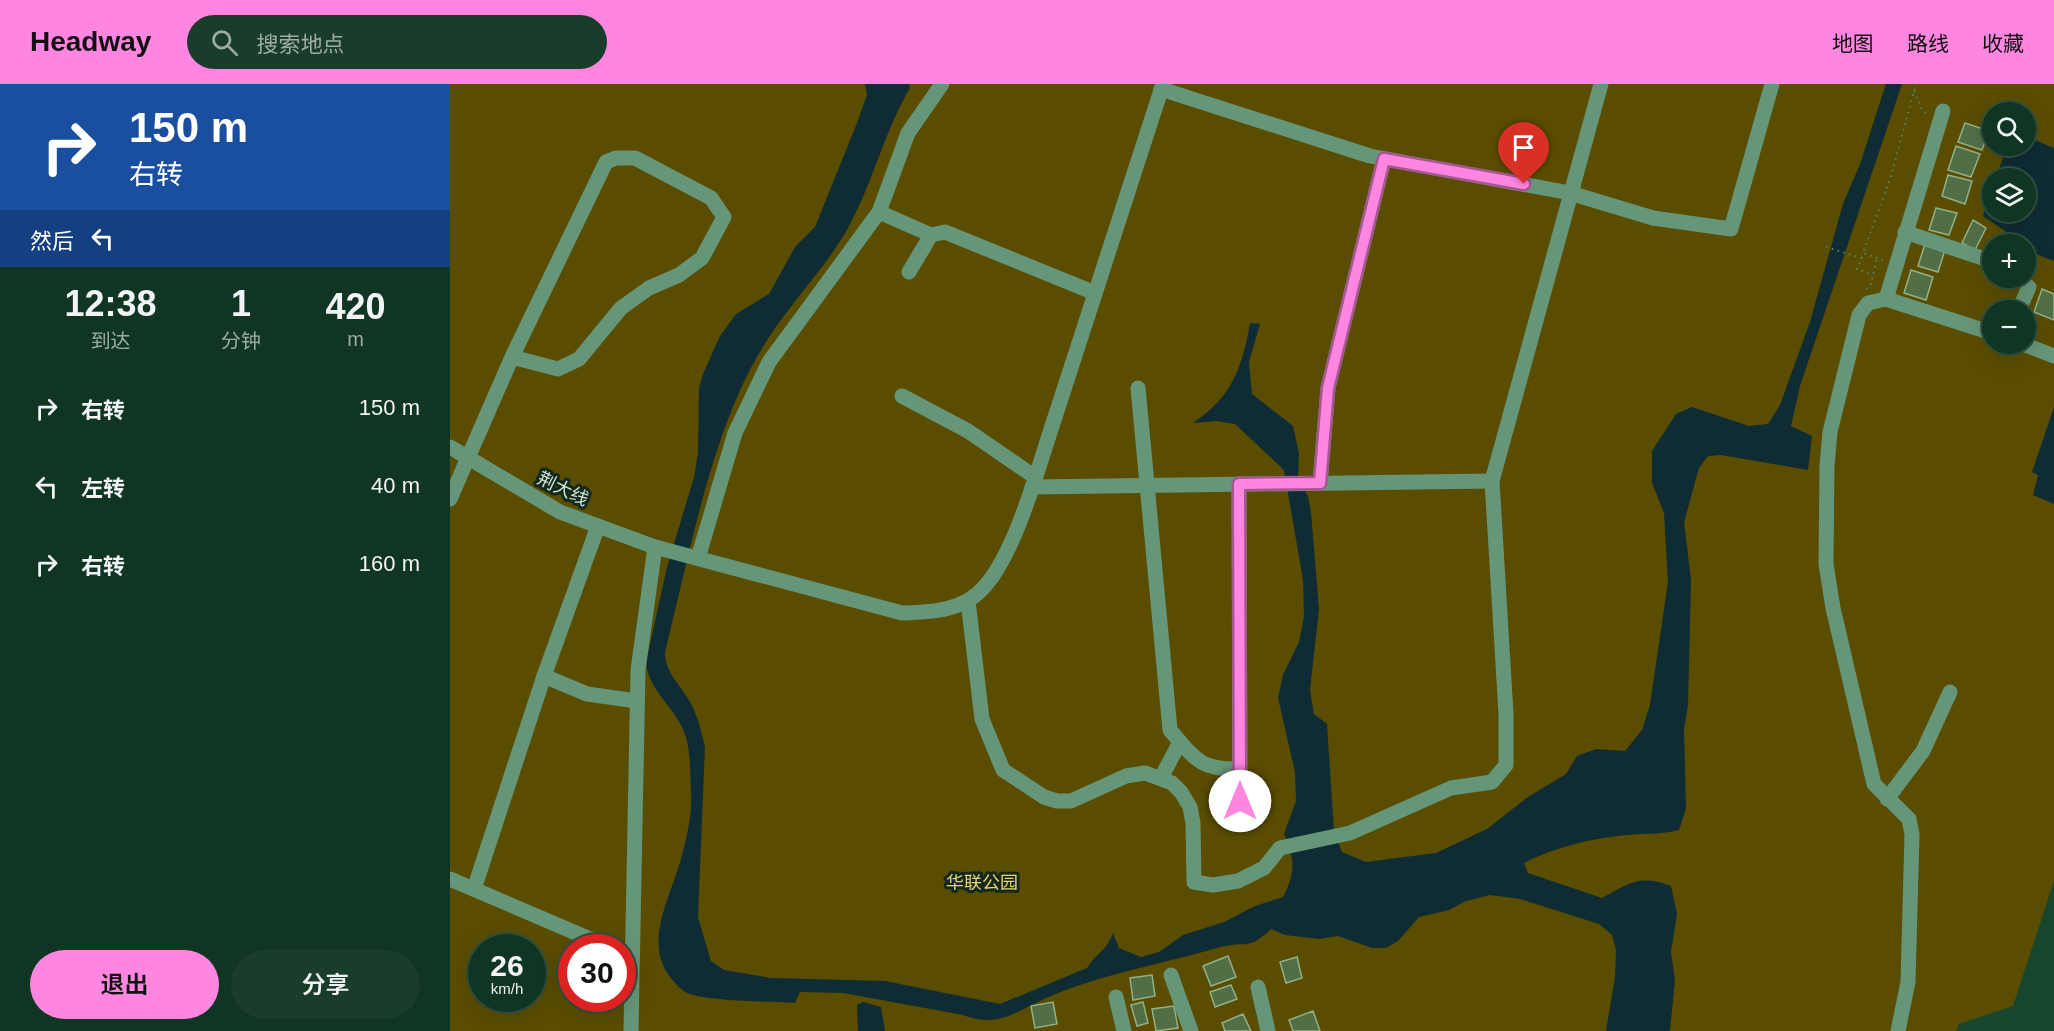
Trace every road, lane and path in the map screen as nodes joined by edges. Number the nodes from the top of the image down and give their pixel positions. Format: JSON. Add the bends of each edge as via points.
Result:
{"nodes":[{"id":1,"x":942,"y":84,"type":"edge"},
{"id":2,"x":1601,"y":84,"type":"edge"},
{"id":3,"x":1772,"y":84,"type":"edge"},
{"id":4,"x":1916,"y":84,"type":"edge"},
{"id":5,"x":1162,"y":86,"type":"edge"},
{"id":6,"x":1914,"y":91,"type":"junction"},
{"id":7,"x":1942,"y":116,"type":"joint"},
{"id":8,"x":1384,"y":159,"type":"junction"},
{"id":9,"x":1570,"y":193,"type":"junction"},
{"id":10,"x":879,"y":212,"type":"junction"},
{"id":11,"x":1905,"y":232,"type":"junction"},
{"id":12,"x":931,"y":235,"type":"junction"},
{"id":13,"x":1826,"y":247,"type":"dead end"},
{"id":14,"x":1863,"y":253,"type":"junction"},
{"id":15,"x":1862,"y":258,"type":"junction"},
{"id":16,"x":1877,"y":258,"type":"junction"},
{"id":17,"x":1982,"y":258,"type":"edge"},
{"id":18,"x":1894,"y":265,"type":"junction"},
{"id":19,"x":909,"y":272,"type":"dead end"},
{"id":20,"x":1873,"y":275,"type":"junction"},
{"id":21,"x":1863,"y":291,"type":"dead end"},
{"id":22,"x":1095,"y":293,"type":"junction"},
{"id":23,"x":1886,"y":299,"type":"junction"},
{"id":24,"x":1982,"y":330,"type":"edge"},
{"id":25,"x":2036,"y":349,"type":"edge"},
{"id":26,"x":2054,"y":356,"type":"edge"},
{"id":27,"x":512,"y":357,"type":"junction"},
{"id":28,"x":1138,"y":388,"type":"dead end"},
{"id":29,"x":902,"y":396,"type":"dead end"},
{"id":30,"x":450,"y":447,"type":"edge"},
{"id":31,"x":468,"y":458,"type":"junction"},
{"id":32,"x":1492,"y":481,"type":"junction"},
{"id":33,"x":1034,"y":482,"type":"junction"},
{"id":34,"x":1320,"y":483,"type":"junction"},
{"id":35,"x":1239,"y":484,"type":"junction"},
{"id":36,"x":1149,"y":486,"type":"junction"},
{"id":37,"x":450,"y":499,"type":"edge"},
{"id":38,"x":598,"y":526,"type":"junction"},
{"id":39,"x":661,"y":548,"type":"junction"},
{"id":40,"x":698,"y":558,"type":"junction"},
{"id":41,"x":968,"y":602,"type":"junction"},
{"id":42,"x":544,"y":676,"type":"junction"},
{"id":43,"x":1950,"y":692,"type":"dead end"},
{"id":44,"x":637,"y":701,"type":"junction"},
{"id":45,"x":1180,"y":742,"type":"junction"},
{"id":46,"x":1240,"y":769,"type":"junction"},
{"id":47,"x":1161,"y":778,"type":"junction"},
{"id":48,"x":1887,"y":799,"type":"junction"},
{"id":49,"x":1240,"y":801,"type":"dead end"},
{"id":50,"x":450,"y":879,"type":"edge"},
{"id":51,"x":474,"y":890,"type":"junction"},
{"id":52,"x":578,"y":934,"type":"edge"},
{"id":53,"x":628,"y":934,"type":"edge"},
{"id":54,"x":1171,"y":975,"type":"dead end"},
{"id":55,"x":1258,"y":987,"type":"dead end"},
{"id":56,"x":1116,"y":997,"type":"dead end"},
{"id":57,"x":630,"y":1012,"type":"edge"},
{"id":58,"x":631,"y":1031,"type":"edge"},
{"id":59,"x":1124,"y":1031,"type":"edge"},
{"id":60,"x":1191,"y":1031,"type":"edge"},
{"id":61,"x":1268,"y":1031,"type":"edge"},
{"id":62,"x":1898,"y":1031,"type":"edge"}],
"edges":[{"from":1,"to":10,"type":"street","via":[[908,133]]},
{"from":2,"to":9,"type":"street"},
{"from":3,"to":9,"type":"street","via":[[1731,229],[1653,218]]},
{"from":4,"to":6,"type":"path"},
{"from":5,"to":8,"type":"street"},
{"from":5,"to":22,"type":"street"},
{"from":6,"to":7,"type":"path","via":[[1926,114]]},
{"from":6,"to":14,"type":"path","via":[[1890,179]]},
{"from":7,"to":11,"type":"street"},
{"from":8,"to":9,"type":"street"},
{"from":8,"to":34,"type":"street","via":[[1328,388]]},
{"from":9,"to":32,"type":"street"},
{"from":10,"to":12,"type":"street"},
{"from":10,"to":40,"type":"street","via":[[769,362],[735,433]]},
{"from":11,"to":17,"type":"street"},
{"from":11,"to":18,"type":"street"},
{"from":12,"to":19,"type":"street"},
{"from":12,"to":22,"type":"street","via":[[945,232]]},
{"from":13,"to":15,"type":"path"},
{"from":14,"to":15,"type":"path"},
{"from":14,"to":16,"type":"path"},
{"from":15,"to":20,"type":"path","via":[[1857,268]]},
{"from":16,"to":18,"type":"path"},
{"from":16,"to":20,"type":"path"},
{"from":18,"to":23,"type":"street"},
{"from":20,"to":21,"type":"path","via":[[1871,284]]},
{"from":22,"to":33,"type":"street"},
{"from":23,"to":24,"type":"street"},
{"from":23,"to":48,"type":"street","via":[[1868,303],[1859,315],[1830,432],[1826,564],[1874,784]]},
{"from":25,"to":26,"type":"street"},
{"from":27,"to":27,"type":"street","via":[[606,162],[635,158],[711,198],[721,210],[724,217],[702,258],[621,308],[579,359],[558,369]]},
{"from":27,"to":31,"type":"street"},
{"from":28,"to":36,"type":"street"},
{"from":29,"to":33,"type":"street","via":[[968,431]]},
{"from":30,"to":31,"type":"street","name":"荆大线"},
{"from":31,"to":37,"type":"street"},
{"from":31,"to":38,"type":"street","name":"荆大线","via":[[560,512]]},
{"from":32,"to":34,"type":"street"},
{"from":32,"to":47,"type":"street","via":[[1506,714],[1506,765],[1492,782],[1451,788],[1350,833],[1280,848],[1264,868],[1238,881],[1213,885],[1194,882],[1190,807],[1181,792]]},
{"from":33,"to":36,"type":"street"},
{"from":33,"to":41,"type":"street","via":[[999,569]]},
{"from":34,"to":35,"type":"street"},
{"from":35,"to":36,"type":"street"},
{"from":35,"to":46,"type":"street"},
{"from":36,"to":45,"type":"street","via":[[1170,730]]},
{"from":38,"to":39,"type":"street","name":"荆大线"},
{"from":38,"to":42,"type":"street"},
{"from":39,"to":40,"type":"street","name":"荆大线"},
{"from":39,"to":44,"type":"street","via":[[638,670]]},
{"from":40,"to":41,"type":"street","name":"荆大线","via":[[902,613],[938,612]]},
{"from":41,"to":47,"type":"street","via":[[982,719],[1003,770],[1044,797],[1057,801],[1071,801],[1126,777],[1145,773]]},
{"from":42,"to":44,"type":"street","via":[[587,694]]},
{"from":42,"to":51,"type":"street"},
{"from":43,"to":48,"type":"street","via":[[1923,751]]},
{"from":44,"to":53,"type":"street"},
{"from":45,"to":46,"type":"street","via":[[1214,770]]},
{"from":45,"to":47,"type":"street"},
{"from":46,"to":49,"type":"street"},
{"from":48,"to":62,"type":"street","via":[[1909,819],[1912,834],[1908,982]]},
{"from":50,"to":51,"type":"street"},
{"from":51,"to":52,"type":"street"},
{"from":54,"to":60,"type":"street"},
{"from":55,"to":61,"type":"street"},
{"from":56,"to":59,"type":"street"},
{"from":57,"to":58,"type":"street"}]}
